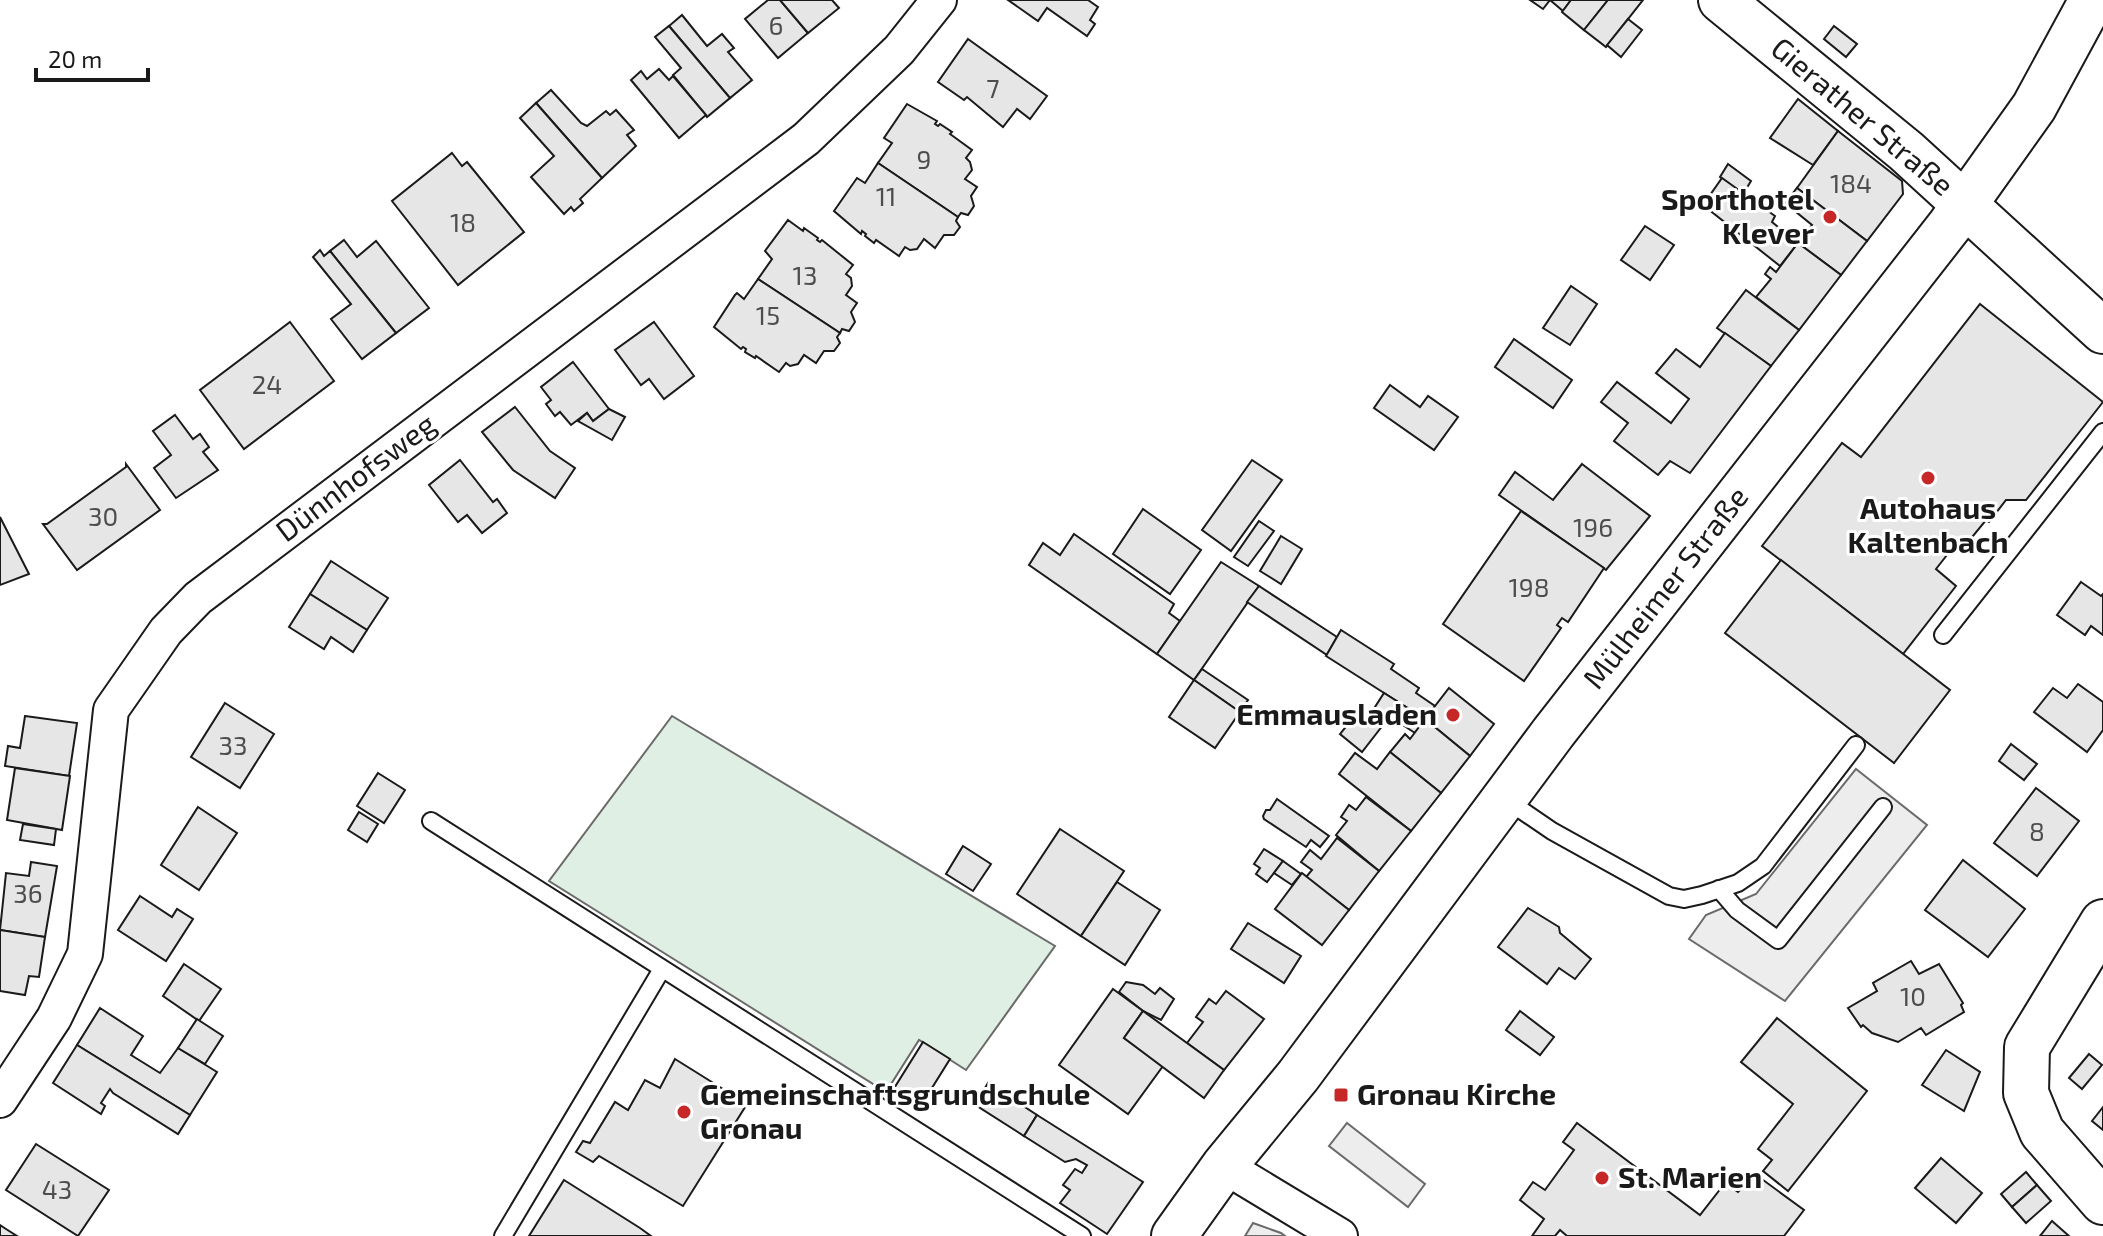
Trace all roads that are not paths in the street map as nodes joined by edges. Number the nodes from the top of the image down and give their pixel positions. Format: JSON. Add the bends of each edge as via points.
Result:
{"nodes":[{"id":1,"x":939,"y":0,"type":"edge"},
{"id":2,"x":1721,"y":0,"type":"edge"},
{"id":3,"x":2092,"y":0,"type":"edge"},
{"id":4,"x":1966,"y":204,"type":"junction"},
{"id":5,"x":2103,"y":331,"type":"edge"},
{"id":6,"x":2103,"y":432,"type":"edge"},
{"id":7,"x":1943,"y":635,"type":"dead end"},
{"id":8,"x":1856,"y":745,"type":"dead end"},
{"id":9,"x":1504,"y":798,"type":"junction"},
{"id":10,"x":1883,"y":807,"type":"dead end"},
{"id":11,"x":431,"y":821,"type":"dead end"},
{"id":12,"x":1719,"y":889,"type":"junction"},
{"id":13,"x":2103,"y":922,"type":"edge"},
{"id":14,"x":662,"y":969,"type":"junction"},
{"id":15,"x":0,"y":1100,"type":"edge"},
{"id":16,"x":1224,"y":1166,"type":"junction"},
{"id":17,"x":2103,"y":1202,"type":"edge"},
{"id":18,"x":503,"y":1236,"type":"edge"},
{"id":19,"x":1082,"y":1236,"type":"edge"},
{"id":20,"x":1174,"y":1236,"type":"edge"},
{"id":21,"x":1340,"y":1236,"type":"edge"}],
"edges":[{"from":1,"to":15,"type":"street","name":"Dünnhofsweg","via":[[899,50],[806,139],[198,598],[166,631],[111,710],[85,954],[54,1018]]},
{"from":2,"to":4,"type":"main road","name":"Gierather Straße"},
{"from":3,"to":4,"type":"main road","name":"Mülheimer Straße","via":[[2034,107]]},
{"from":4,"to":5,"type":"main road","name":"Gierather Straße"},
{"from":4,"to":9,"type":"main road","name":"Mülheimer Straße"},
{"from":6,"to":7,"type":"lane"},
{"from":8,"to":12,"type":"lane","via":[[1763,866]]},
{"from":9,"to":12,"type":"lane","via":[[1669,896],[1684,899]]},
{"from":9,"to":16,"type":"main road","name":"Mülheimer Straße","via":[[1298,1076]]},
{"from":10,"to":12,"type":"lane","via":[[1778,940],[1737,910]]},
{"from":11,"to":14,"type":"lane"},
{"from":13,"to":17,"type":"main road","via":[[2027,1047],[2026,1093],[2042,1132]]},
{"from":14,"to":18,"type":"lane"},
{"from":14,"to":19,"type":"lane"},
{"from":16,"to":20,"type":"main road","name":"Mülheimer Straße"},
{"from":16,"to":21,"type":"street"}]}
